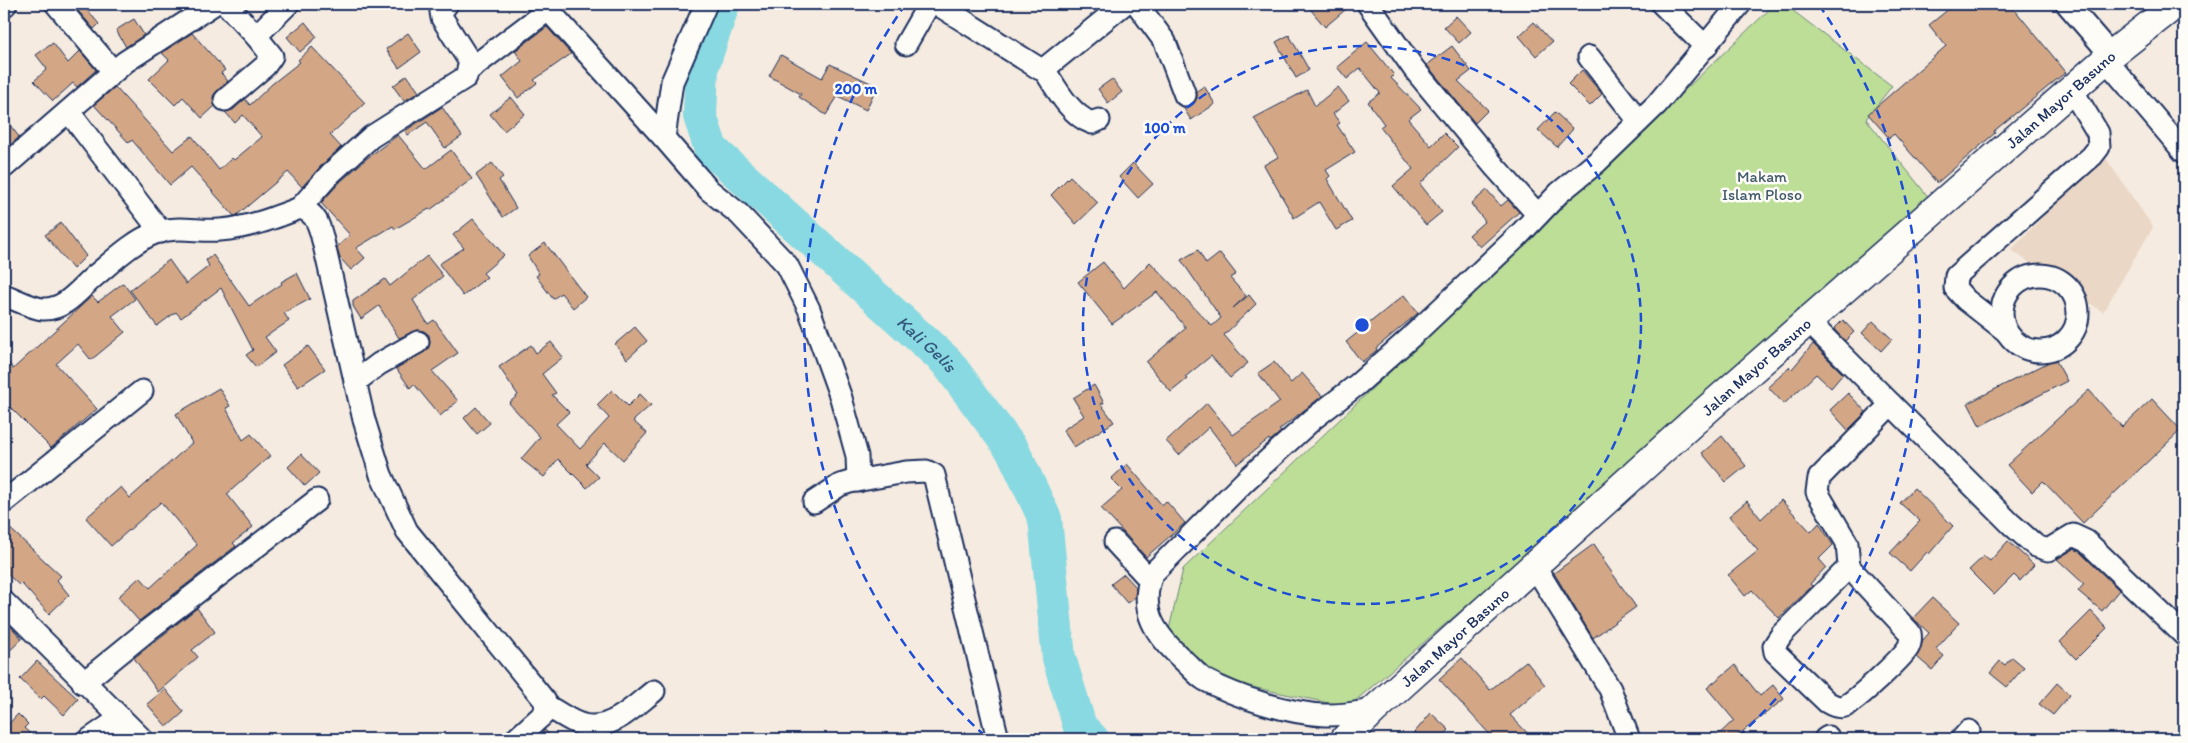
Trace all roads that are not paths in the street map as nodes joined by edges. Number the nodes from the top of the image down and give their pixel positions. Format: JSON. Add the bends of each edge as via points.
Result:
{"nodes":[{"id":1,"x":56,"y":4,"type":"edge"},
{"id":2,"x":214,"y":4,"type":"edge"},
{"id":3,"x":226,"y":4,"type":"edge"},
{"id":4,"x":288,"y":4,"type":"edge"},
{"id":5,"x":447,"y":4,"type":"edge"},
{"id":6,"x":706,"y":4,"type":"edge"},
{"id":7,"x":929,"y":4,"type":"edge"},
{"id":8,"x":937,"y":4,"type":"edge"},
{"id":9,"x":1124,"y":4,"type":"edge"},
{"id":10,"x":1137,"y":4,"type":"edge"},
{"id":11,"x":1368,"y":4,"type":"edge"},
{"id":12,"x":1662,"y":4,"type":"edge"},
{"id":13,"x":1740,"y":4,"type":"edge"},
{"id":14,"x":2067,"y":4,"type":"edge"},
{"id":15,"x":2176,"y":4,"type":"edge"},
{"id":16,"x":546,"y":7,"type":"edge"},
{"id":17,"x":256,"y":36,"type":"junction"},
{"id":18,"x":906,"y":44,"type":"dead end"},
{"id":19,"x":1706,"y":46,"type":"junction"},
{"id":20,"x":1589,"y":57,"type":"dead end"},
{"id":21,"x":2109,"y":58,"type":"junction"},
{"id":22,"x":1044,"y":69,"type":"junction"},
{"id":23,"x":470,"y":70,"type":"junction"},
{"id":24,"x":113,"y":71,"type":"junction"},
{"id":25,"x":2072,"y":90,"type":"junction"},
{"id":26,"x":1185,"y":95,"type":"dead end"},
{"id":27,"x":225,"y":100,"type":"dead end"},
{"id":28,"x":69,"y":112,"type":"junction"},
{"id":29,"x":1099,"y":120,"type":"dead end"},
{"id":30,"x":1639,"y":121,"type":"junction"},
{"id":31,"x":664,"y":138,"type":"junction"},
{"id":32,"x":2184,"y":152,"type":"edge"},
{"id":33,"x":4,"y":167,"type":"edge"},
{"id":34,"x":300,"y":208,"type":"junction"},
{"id":35,"x":1538,"y":215,"type":"junction"},
{"id":36,"x":162,"y":232,"type":"junction"},
{"id":37,"x":4,"y":294,"type":"edge"},
{"id":38,"x":1808,"y":321,"type":"junction"},
{"id":39,"x":2007,"y":332,"type":"dead end"},
{"id":40,"x":418,"y":342,"type":"dead end"},
{"id":41,"x":355,"y":382,"type":"junction"},
{"id":42,"x":142,"y":391,"type":"dead end"},
{"id":43,"x":1891,"y":404,"type":"junction"},
{"id":44,"x":858,"y":481,"type":"junction"},
{"id":45,"x":317,"y":500,"type":"dead end"},
{"id":46,"x":4,"y":502,"type":"edge"},
{"id":47,"x":814,"y":502,"type":"dead end"},
{"id":48,"x":1116,"y":542,"type":"dead end"},
{"id":49,"x":1534,"y":565,"type":"junction"},
{"id":50,"x":1849,"y":567,"type":"junction"},
{"id":51,"x":1150,"y":580,"type":"junction"},
{"id":52,"x":4,"y":602,"type":"edge"},
{"id":53,"x":2184,"y":635,"type":"edge"},
{"id":54,"x":83,"y":683,"type":"junction"},
{"id":55,"x":654,"y":692,"type":"dead end"},
{"id":56,"x":547,"y":706,"type":"junction"},
{"id":57,"x":1369,"y":715,"type":"junction"},
{"id":58,"x":119,"y":719,"type":"junction"},
{"id":59,"x":90,"y":739,"type":"edge"},
{"id":60,"x":142,"y":739,"type":"edge"},
{"id":61,"x":516,"y":739,"type":"edge"},
{"id":62,"x":998,"y":739,"type":"edge"},
{"id":63,"x":1344,"y":739,"type":"edge"},
{"id":64,"x":1629,"y":739,"type":"edge"}],
"edges":[{"from":1,"to":24,"type":"street"},
{"from":2,"to":24,"type":"street"},
{"from":3,"to":17,"type":"street"},
{"from":4,"to":17,"type":"street"},
{"from":5,"to":23,"type":"street","via":[[441,12],[442,18],[467,54]]},
{"from":6,"to":31,"type":"street","via":[[672,82]]},
{"from":7,"to":18,"type":"street"},
{"from":8,"to":22,"type":"street","via":[[1035,68]]},
{"from":9,"to":22,"type":"street"},
{"from":10,"to":26,"type":"street","via":[[1165,42]]},
{"from":11,"to":35,"type":"street","via":[[1414,69]]},
{"from":12,"to":19,"type":"street"},
{"from":13,"to":19,"type":"street"},
{"from":14,"to":21,"type":"street"},
{"from":15,"to":21,"type":"main road","name":"Jalan Mayor Basuno"},
{"from":16,"to":23,"type":"street"},
{"from":16,"to":31,"type":"street"},
{"from":17,"to":27,"type":"street","via":[[272,56],[265,66]]},
{"from":19,"to":30,"type":"street"},
{"from":20,"to":30,"type":"street"},
{"from":21,"to":25,"type":"main road","name":"Jalan Mayor Basuno"},
{"from":21,"to":32,"type":"street"},
{"from":22,"to":29,"type":"street","via":[[1083,120],[1092,123]]},
{"from":23,"to":34,"type":"street","via":[[459,82],[371,137],[331,173]]},
{"from":24,"to":28,"type":"street"},
{"from":25,"to":38,"type":"main road","name":"Jalan Mayor Basuno"},
{"from":25,"to":39,"type":"street","via":[[2098,133],[2099,147],[1956,276],[1955,288]]},
{"from":28,"to":33,"type":"street"},
{"from":28,"to":36,"type":"street"},
{"from":30,"to":35,"type":"street"},
{"from":31,"to":44,"type":"street","via":[[709,190],[739,214],[787,265],[809,309],[841,398],[857,456]]},
{"from":34,"to":36,"type":"street","via":[[252,225]]},
{"from":34,"to":41,"type":"street","via":[[313,214],[318,222]]},
{"from":35,"to":51,"type":"street","via":[[1411,338],[1245,480],[1152,574]]},
{"from":36,"to":37,"type":"street","via":[[134,245],[56,308],[42,309]]},
{"from":38,"to":43,"type":"street"},
{"from":38,"to":49,"type":"main road","name":"Jalan Mayor Basuno"},
{"from":40,"to":41,"type":"street"},
{"from":41,"to":56,"type":"street","via":[[381,475],[407,531]]},
{"from":42,"to":46,"type":"street"},
{"from":43,"to":50,"type":"street","via":[[1819,478],[1816,486],[1847,543]]},
{"from":43,"to":53,"type":"street","via":[[2036,546],[2048,550],[2073,535],[2086,540]]},
{"from":44,"to":47,"type":"street","via":[[840,485]]},
{"from":44,"to":62,"type":"street","via":[[926,471],[935,477]]},
{"from":45,"to":54,"type":"street"},
{"from":48,"to":51,"type":"street"},
{"from":49,"to":57,"type":"main road","name":"Jalan Mayor Basuno"},
{"from":49,"to":64,"type":"street","via":[[1610,689]]},
{"from":50,"to":50,"type":"street","via":[[1910,633],[1911,640],[1903,654],[1844,707],[1827,702],[1776,652],[1774,646]]},
{"from":51,"to":57,"type":"street","via":[[1146,601],[1157,632],[1203,679],[1287,709],[1326,716]]},
{"from":52,"to":54,"type":"street"},
{"from":54,"to":58,"type":"street"},
{"from":55,"to":56,"type":"street","via":[[613,721],[593,726],[573,721]]},
{"from":56,"to":61,"type":"street","via":[[546,712]]},
{"from":57,"to":63,"type":"main road","name":"Jalan Mayor Basuno"},
{"from":58,"to":59,"type":"street"},
{"from":58,"to":60,"type":"street"}]}
